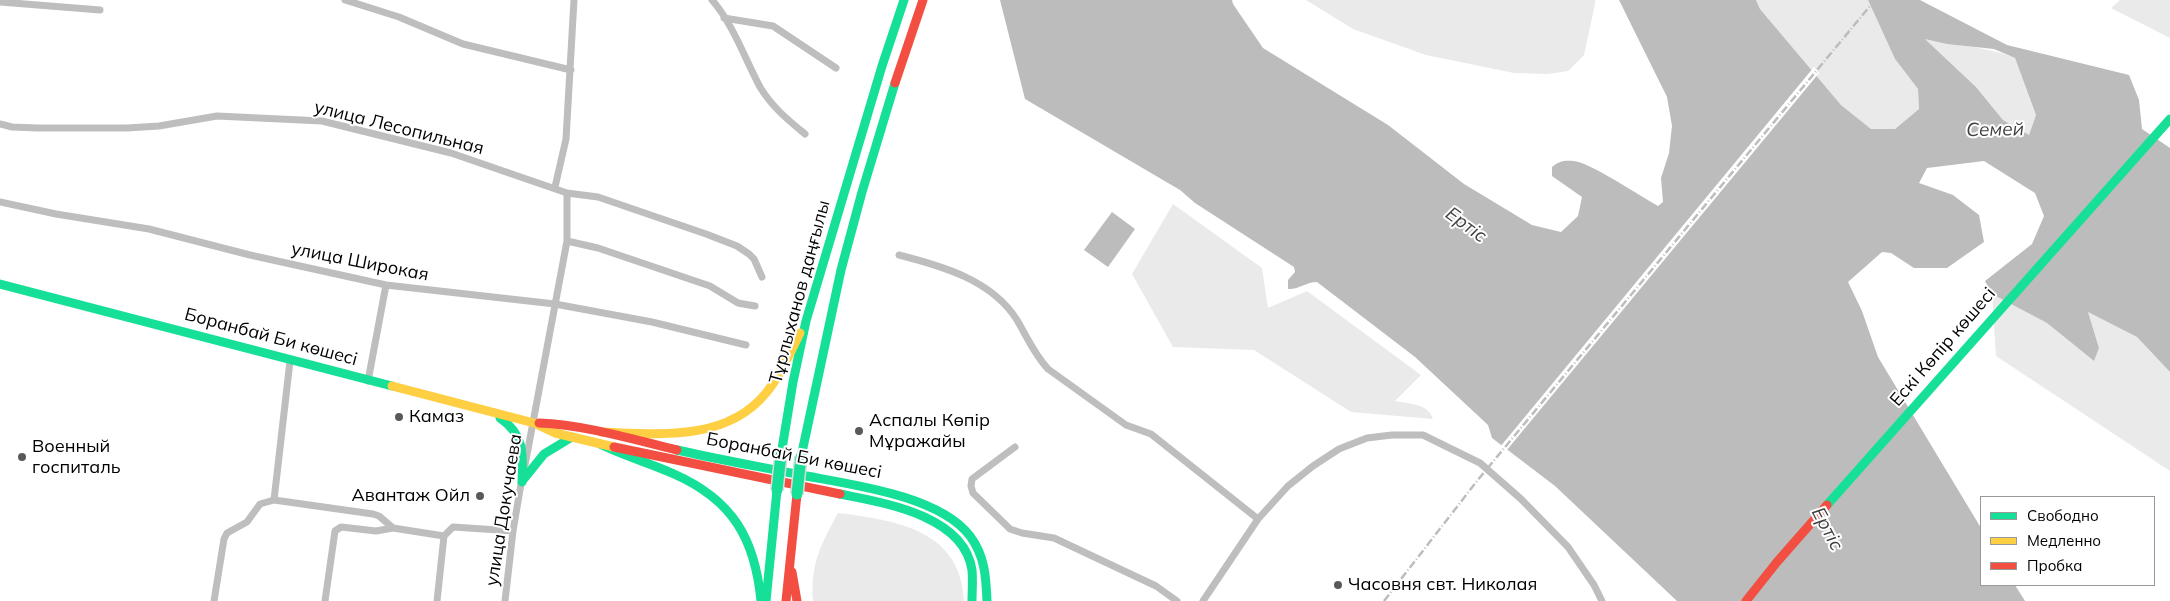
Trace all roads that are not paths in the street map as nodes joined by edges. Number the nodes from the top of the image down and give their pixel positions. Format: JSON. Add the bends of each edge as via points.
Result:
{"nodes":[{"id":1,"x":345,"y":0,"type":"edge"},
{"id":2,"x":574,"y":0,"type":"edge"},
{"id":3,"x":712,"y":0,"type":"edge"},
{"id":4,"x":904,"y":0,"type":"edge"},
{"id":5,"x":923,"y":0,"type":"edge"},
{"id":6,"x":0,"y":2,"type":"edge"},
{"id":7,"x":100,"y":10,"type":"dead end"},
{"id":8,"x":724,"y":18,"type":"junction"},
{"id":9,"x":836,"y":68,"type":"dead end"},
{"id":10,"x":571,"y":70,"type":"junction"},
{"id":11,"x":2170,"y":119,"type":"edge"},
{"id":12,"x":0,"y":124,"type":"edge"},
{"id":13,"x":805,"y":134,"type":"dead end"},
{"id":14,"x":554,"y":187,"type":"junction"},
{"id":15,"x":567,"y":193,"type":"junction"},
{"id":16,"x":0,"y":202,"type":"edge"},
{"id":17,"x":567,"y":241,"type":"junction"},
{"id":18,"x":899,"y":255,"type":"dead end"},
{"id":19,"x":762,"y":277,"type":"dead end"},
{"id":20,"x":0,"y":284,"type":"edge"},
{"id":21,"x":386,"y":286,"type":"junction"},
{"id":22,"x":555,"y":304,"type":"junction"},
{"id":23,"x":754,"y":306,"type":"dead end"},
{"id":24,"x":806,"y":321,"type":"junction"},
{"id":25,"x":746,"y":345,"type":"dead end"},
{"id":26,"x":290,"y":360,"type":"junction"},
{"id":27,"x":368,"y":381,"type":"junction"},
{"id":28,"x":489,"y":412,"type":"junction"},
{"id":29,"x":534,"y":423,"type":"junction"},
{"id":30,"x":601,"y":432,"type":"junction"},
{"id":31,"x":572,"y":437,"type":"junction"},
{"id":32,"x":600,"y":444,"type":"junction"},
{"id":33,"x":1015,"y":447,"type":"dead end"},
{"id":34,"x":522,"y":482,"type":"junction"},
{"id":35,"x":274,"y":500,"type":"junction"},
{"id":36,"x":1258,"y":519,"type":"junction"},
{"id":37,"x":393,"y":528,"type":"junction"},
{"id":38,"x":513,"y":531,"type":"junction"},
{"id":39,"x":444,"y":536,"type":"junction"},
{"id":40,"x":790,"y":557,"type":"junction"},
{"id":41,"x":214,"y":601,"type":"edge"},
{"id":42,"x":325,"y":601,"type":"edge"},
{"id":43,"x":437,"y":601,"type":"edge"},
{"id":44,"x":505,"y":601,"type":"edge"},
{"id":45,"x":761,"y":601,"type":"edge"},
{"id":46,"x":766,"y":601,"type":"edge"},
{"id":47,"x":786,"y":601,"type":"edge"},
{"id":48,"x":797,"y":601,"type":"edge"},
{"id":49,"x":972,"y":601,"type":"edge"},
{"id":50,"x":987,"y":601,"type":"edge"},
{"id":51,"x":1176,"y":601,"type":"edge"},
{"id":52,"x":1204,"y":601,"type":"edge"},
{"id":53,"x":1602,"y":601,"type":"edge"},
{"id":54,"x":1746,"y":601,"type":"edge"}],
"edges":[{"from":1,"to":10,"type":"street","via":[[399,17],[463,44]]},
{"from":2,"to":10,"type":"street"},
{"from":3,"to":8,"type":"street"},
{"from":4,"to":24,"type":"main road","name":"Тұрлыханов даңғылы"},
{"from":5,"to":40,"type":"main road","name":"Тұрлыханов даңғылы","bridge":true,"via":[[864,186],[831,310],[801,457]]},
{"from":6,"to":7,"type":"street"},
{"from":8,"to":9,"type":"street","via":[[773,26]]},
{"from":8,"to":13,"type":"street","via":[[761,89],[780,113]]},
{"from":10,"to":14,"type":"street","via":[[566,139]]},
{"from":11,"to":54,"type":"main road","name":"Ескі Көпір көшесі"},
{"from":12,"to":14,"type":"street","name":"улица Лесопильная","via":[[38,128],[127,128],[217,116],[322,121],[451,153]]},
{"from":14,"to":15,"type":"street","name":"улица Лесопильная"},
{"from":15,"to":17,"type":"street","name":"улица Докучаева"},
{"from":15,"to":19,"type":"street","name":"улица Лесопильная","via":[[598,197],[737,246],[754,259]]},
{"from":16,"to":21,"type":"street","name":"улица Широкая","via":[[149,229]]},
{"from":17,"to":22,"type":"street","name":"улица Докучаева"},
{"from":17,"to":23,"type":"street","via":[[598,248],[710,286],[738,302]]},
{"from":18,"to":36,"type":"street","via":[[942,266],[991,291],[1007,306],[1048,369],[1126,425],[1151,434]]},
{"from":20,"to":26,"type":"main road","name":"Боранбай Би көшесі"},
{"from":21,"to":22,"type":"street","name":"улица Широкая"},
{"from":21,"to":27,"type":"street"},
{"from":22,"to":25,"type":"street","name":"улица Широкая","via":[[652,322]]},
{"from":22,"to":29,"type":"street","name":"улица Докучаева"},
{"from":24,"to":30,"type":"main road","via":[[765,394],[742,415],[716,426],[678,434]]},
{"from":24,"to":46,"type":"main road","name":"Тұрлыханов даңғылы","bridge":true,"via":[[781,455]]},
{"from":26,"to":27,"type":"main road","name":"Боранбай Би көшесі"},
{"from":26,"to":35,"type":"street"},
{"from":27,"to":28,"type":"main road","name":"Боранбай Би көшесі"},
{"from":28,"to":29,"type":"main road","name":"Боранбай Би көшесі"},
{"from":28,"to":34,"type":"main road","via":[[508,423],[520,438]]},
{"from":29,"to":30,"type":"main road","name":"Боранбай Би көшесі"},
{"from":29,"to":31,"type":"main road","name":"Боранбай Би көшесі"},
{"from":29,"to":34,"type":"street","name":"улица Докучаева"},
{"from":30,"to":50,"type":"main road","name":"Боранбай Би көшесі","via":[[712,458],[878,490],[916,501],[949,517],[970,536],[986,569]]},
{"from":31,"to":32,"type":"main road","name":"Боранбай Би көшесі"},
{"from":31,"to":34,"type":"main road","via":[[550,448],[534,462]]},
{"from":32,"to":45,"type":"main road","via":[[685,478],[731,511],[754,556]]},
{"from":32,"to":49,"type":"main road","name":"Боранбай Би көшесі","via":[[875,500],[913,512],[943,526],[961,543],[972,568]]},
{"from":33,"to":51,"type":"street","via":[[972,479],[973,493],[988,508],[1010,529],[1054,538],[1156,586]]},
{"from":34,"to":38,"type":"street","name":"улица Докучаева"},
{"from":35,"to":37,"type":"street","via":[[373,514]]},
{"from":35,"to":41,"type":"street","via":[[260,504],[247,522],[227,533]]},
{"from":36,"to":52,"type":"street"},
{"from":36,"to":53,"type":"street","via":[[1288,486],[1338,449],[1367,438],[1423,435],[1480,463],[1521,499],[1568,547]]},
{"from":37,"to":39,"type":"street"},
{"from":37,"to":42,"type":"street","via":[[376,531],[341,527],[335,531]]},
{"from":38,"to":39,"type":"street","via":[[454,527]]},
{"from":38,"to":44,"type":"street","name":"улица Докучаева"},
{"from":39,"to":43,"type":"street"},
{"from":40,"to":47,"type":"main road","name":"Тұрлыханов даңғылы"},
{"from":40,"to":48,"type":"main road"}]}
